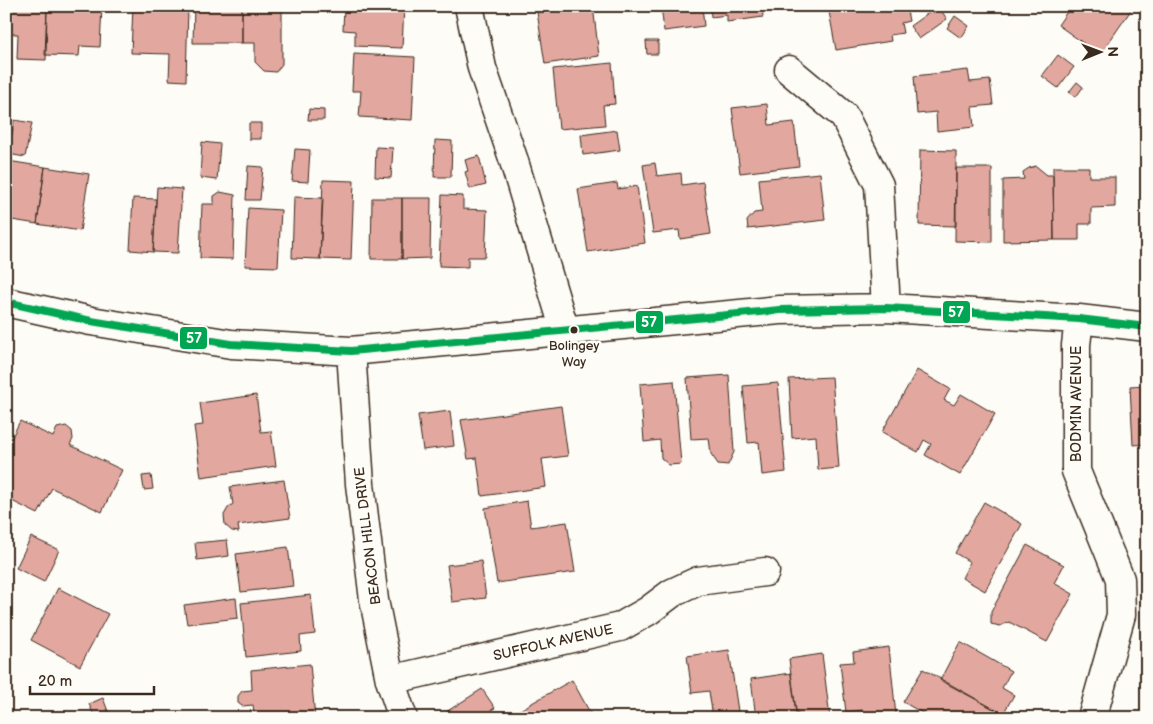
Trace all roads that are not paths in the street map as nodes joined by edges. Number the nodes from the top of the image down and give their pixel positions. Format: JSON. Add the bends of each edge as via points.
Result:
{"nodes":[{"id":1,"x":469,"y":6,"type":"edge"},
{"id":2,"x":789,"y":70,"type":"dead end"},
{"id":3,"x":6,"y":302,"type":"edge"},
{"id":4,"x":886,"y":308,"type":"junction"},
{"id":5,"x":1079,"y":319,"type":"junction"},
{"id":6,"x":1147,"y":327,"type":"edge"},
{"id":7,"x":565,"y":331,"type":"junction"},
{"id":8,"x":351,"y":351,"type":"junction"},
{"id":9,"x":765,"y":572,"type":"dead end"},
{"id":10,"x":390,"y":680,"type":"junction"},
{"id":11,"x":403,"y":718,"type":"edge"},
{"id":12,"x":1092,"y":718,"type":"edge"}],
"edges":[{"from":1,"to":7,"type":"street","via":[[482,68]]},
{"from":2,"to":4,"type":"street","via":[[844,116],[879,185]]},
{"from":3,"to":8,"type":"street","via":[[91,321],[231,344]]},
{"from":4,"to":5,"type":"street"},
{"from":4,"to":7,"type":"street","via":[[780,310]]},
{"from":5,"to":6,"type":"street"},
{"from":5,"to":12,"type":"street","name":"BODMIN AVENUE","via":[[1076,471],[1120,579],[1121,606]]},
{"from":7,"to":8,"type":"street"},
{"from":8,"to":10,"type":"street","name":"BEACON HILL DRIVE","via":[[360,484],[374,600]]},
{"from":9,"to":10,"type":"street","name":"SUFFOLK AVENUE","via":[[698,581],[672,593],[620,627]]},
{"from":10,"to":11,"type":"street","name":"BEACON HILL DRIVE"}]}
